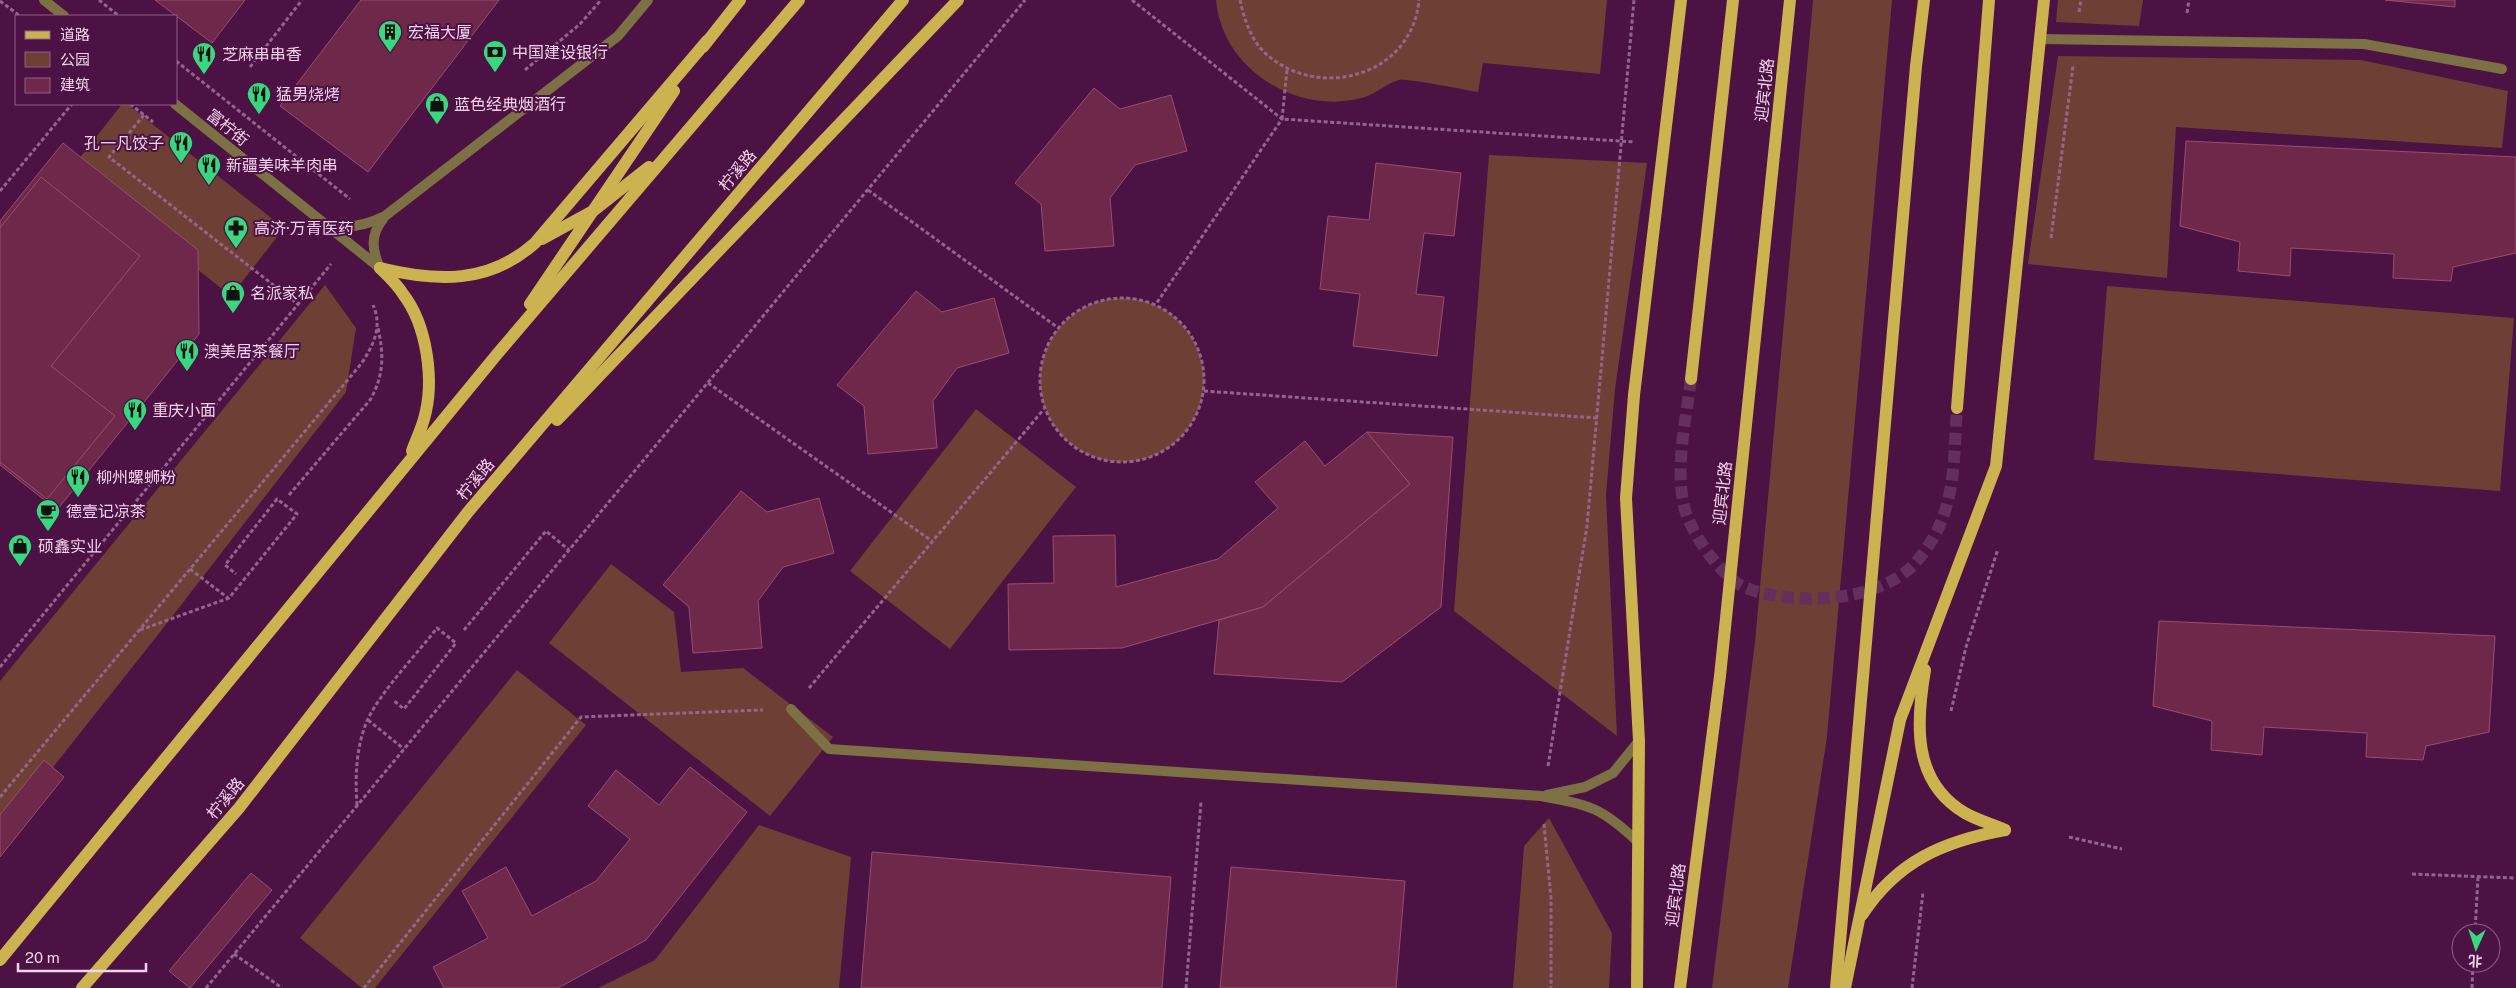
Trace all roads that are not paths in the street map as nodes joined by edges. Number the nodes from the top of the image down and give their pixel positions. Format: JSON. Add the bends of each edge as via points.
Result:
{"nodes":[{"id":1,"x":44,"y":0,"type":"edge"},
{"id":2,"x":648,"y":0,"type":"edge"},
{"id":3,"x":740,"y":0,"type":"edge"},
{"id":4,"x":799,"y":0,"type":"edge"},
{"id":5,"x":903,"y":0,"type":"edge"},
{"id":6,"x":958,"y":0,"type":"edge"},
{"id":7,"x":1681,"y":0,"type":"edge"},
{"id":8,"x":1733,"y":0,"type":"edge"},
{"id":9,"x":1790,"y":0,"type":"edge"},
{"id":10,"x":1924,"y":0,"type":"edge"},
{"id":11,"x":1989,"y":0,"type":"edge"},
{"id":12,"x":2044,"y":0,"type":"edge"},
{"id":13,"x":63,"y":15,"type":"edge"},
{"id":14,"x":2041,"y":39,"type":"junction"},
{"id":15,"x":707,"y":41,"type":"junction"},
{"id":16,"x":2502,"y":69,"type":"dead end"},
{"id":17,"x":176,"y":105,"type":"edge"},
{"id":18,"x":671,"y":150,"type":"junction"},
{"id":19,"x":593,"y":210,"type":"junction"},
{"id":20,"x":385,"y":216,"type":"junction"},
{"id":21,"x":330,"y":226,"type":"junction"},
{"id":22,"x":535,"y":243,"type":"junction"},
{"id":23,"x":380,"y":268,"type":"junction"},
{"id":24,"x":498,"y":353,"type":"junction"},
{"id":25,"x":1691,"y":378,"type":"tunnel mouth"},
{"id":26,"x":1957,"y":408,"type":"tunnel mouth"},
{"id":27,"x":408,"y":462,"type":"junction"},
{"id":28,"x":468,"y":512,"type":"junction"},
{"id":29,"x":1929,"y":643,"type":"junction"},
{"id":30,"x":792,"y":709,"type":"road end"},
{"id":31,"x":1639,"y":741,"type":"junction"},
{"id":32,"x":1541,"y":796,"type":"junction"},
{"id":33,"x":1638,"y":842,"type":"junction"},
{"id":34,"x":1858,"y":921,"type":"junction"},
{"id":35,"x":0,"y":960,"type":"edge"},
{"id":36,"x":82,"y":988,"type":"edge"},
{"id":37,"x":1637,"y":988,"type":"edge"},
{"id":38,"x":1680,"y":988,"type":"edge"},
{"id":39,"x":1836,"y":988,"type":"edge"},
{"id":40,"x":1845,"y":988,"type":"edge"}],
"edges":[{"from":1,"to":13,"type":"street"},
{"from":2,"to":20,"type":"street","via":[[618,36]]},
{"from":3,"to":15,"type":"main road"},
{"from":4,"to":18,"type":"main road"},
{"from":5,"to":28,"type":"main road","name":"柠溪路"},
{"from":6,"to":28,"type":"main road"},
{"from":7,"to":31,"type":"main road","via":[[1634,394],[1626,498]]},
{"from":8,"to":25,"type":"main road"},
{"from":9,"to":38,"type":"main road","name":"迎宾北路","via":[[1720,676]]},
{"from":10,"to":39,"type":"main road"},
{"from":11,"to":26,"type":"main road"},
{"from":12,"to":14,"type":"main road"},
{"from":14,"to":16,"type":"street","via":[[2364,44]]},
{"from":14,"to":29,"type":"main road","via":[[2000,446],[1991,482]]},
{"from":15,"to":19,"type":"main road"},
{"from":15,"to":22,"type":"main road"},
{"from":17,"to":21,"type":"street","name":"富柠街"},
{"from":18,"to":19,"type":"main road"},
{"from":18,"to":24,"type":"main road"},
{"from":19,"to":22,"type":"main road"},
{"from":19,"to":24,"type":"main road"},
{"from":20,"to":21,"type":"street","via":[[358,226]]},
{"from":20,"to":23,"type":"street","via":[[376,228],[373,240],[373,252]]},
{"from":21,"to":23,"type":"street","name":"富柠街"},
{"from":22,"to":23,"type":"main road","via":[[510,263],[478,274],[431,277]]},
{"from":23,"to":27,"type":"main road","via":[[404,294],[427,345],[425,417]]},
{"from":24,"to":27,"type":"main road"},
{"from":27,"to":35,"type":"main road"},
{"from":28,"to":36,"type":"main road","name":"柠溪路","via":[[239,808]]},
{"from":29,"to":34,"type":"main road","via":[[1900,720]]},
{"from":29,"to":34,"type":"main road","via":[[1918,727],[1926,767],[1934,784],[1965,813],[2005,830],[1954,841],[1928,853],[1885,886]]},
{"from":30,"to":32,"type":"street","via":[[829,749]]},
{"from":31,"to":32,"type":"street","via":[[1613,774],[1585,788]]},
{"from":31,"to":33,"type":"main road"},
{"from":32,"to":33,"type":"street","via":[[1587,804],[1614,819]]},
{"from":33,"to":37,"type":"main road"},
{"from":34,"to":40,"type":"main road"}]}
